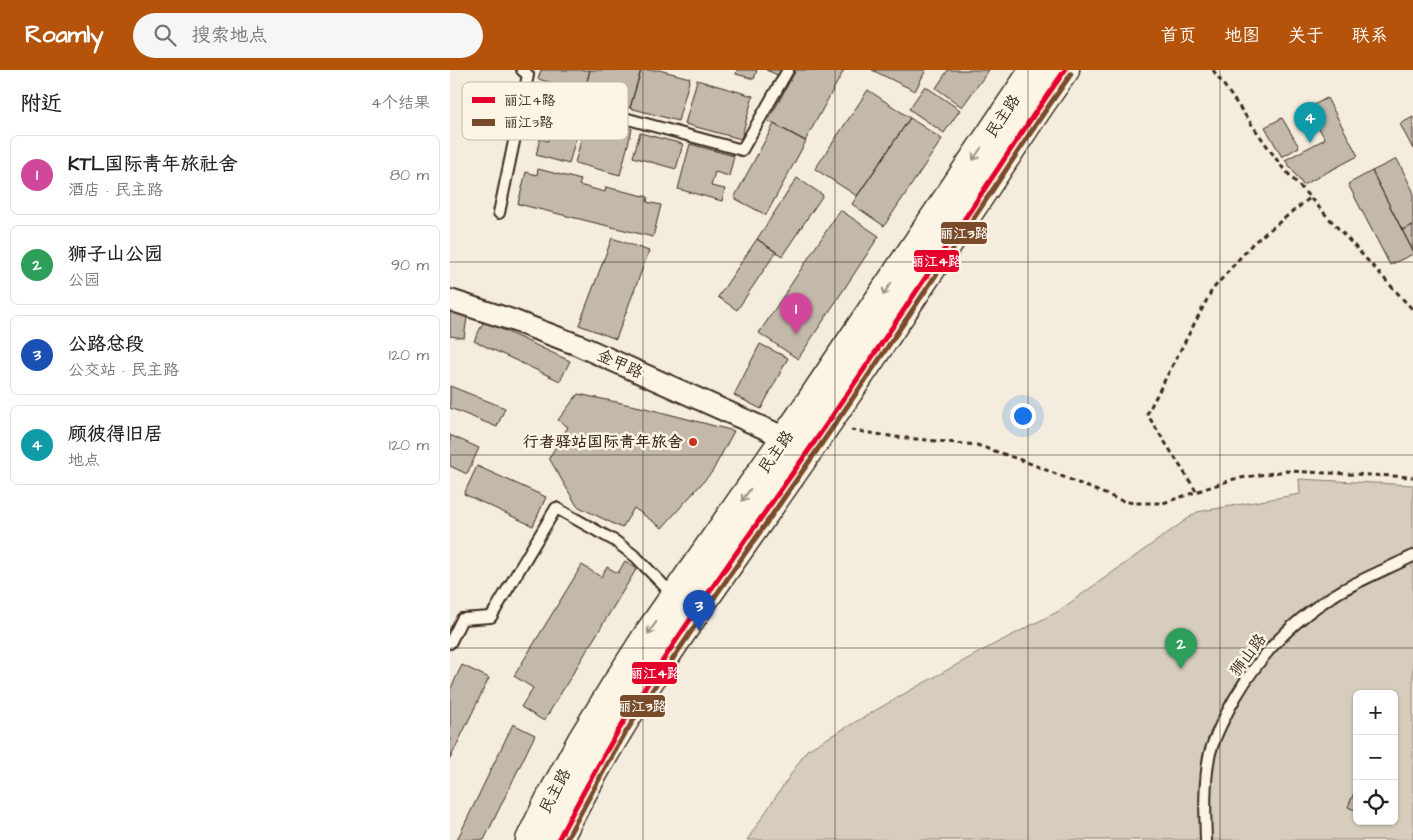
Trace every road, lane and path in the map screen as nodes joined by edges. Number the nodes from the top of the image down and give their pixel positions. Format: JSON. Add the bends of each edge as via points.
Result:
{"nodes":[{"id":1,"x":522,"y":70,"type":"edge"},
{"id":2,"x":788,"y":70,"type":"edge"},
{"id":3,"x":1034,"y":70,"type":"edge"},
{"id":4,"x":1065,"y":70,"type":"edge"},
{"id":5,"x":1213,"y":70,"type":"edge"},
{"id":6,"x":526,"y":82,"type":"edge"},
{"id":7,"x":628,"y":119,"type":"edge"},
{"id":8,"x":514,"y":140,"type":"edge"},
{"id":9,"x":1310,"y":198,"type":"junction"},
{"id":10,"x":499,"y":213,"type":"dead end"},
{"id":11,"x":450,"y":300,"type":"edge"},
{"id":12,"x":1413,"y":310,"type":"edge"},
{"id":13,"x":826,"y":425,"type":"junction"},
{"id":14,"x":786,"y":438,"type":"junction"},
{"id":15,"x":1413,"y":477,"type":"edge"},
{"id":16,"x":1196,"y":492,"type":"junction"},
{"id":17,"x":1413,"y":556,"type":"edge"},
{"id":18,"x":675,"y":596,"type":"junction"},
{"id":19,"x":450,"y":643,"type":"edge"},
{"id":20,"x":530,"y":840,"type":"edge"},
{"id":21,"x":558,"y":840,"type":"edge"},
{"id":22,"x":1206,"y":840,"type":"edge"}],
"edges":[{"from":1,"to":6,"type":"lane","via":[[528,75]]},
{"from":2,"to":7,"type":"lane","via":[[742,150]]},
{"from":3,"to":14,"type":"main road","name":"民主路","one_way":true},
{"from":4,"to":13,"type":"main road","name":"民主路"},
{"from":5,"to":9,"type":"path","via":[[1282,167]]},
{"from":8,"to":10,"type":"lane"},
{"from":9,"to":12,"type":"path"},
{"from":9,"to":16,"type":"path","via":[[1253,243],[1212,290],[1147,414]]},
{"from":11,"to":14,"type":"street","name":"金甲路","via":[[578,345]]},
{"from":13,"to":16,"type":"path","via":[[896,437],[977,445],[1133,503],[1163,503]]},
{"from":13,"to":21,"type":"main road","name":"民主路","via":[[636,700]]},
{"from":14,"to":18,"type":"main road","name":"民主路","one_way":true},
{"from":15,"to":16,"type":"path","via":[[1286,471],[1234,479]]},
{"from":17,"to":22,"type":"lane","name":"狮山路","via":[[1325,601],[1291,627],[1258,664],[1230,707],[1210,754],[1205,788]]},
{"from":18,"to":19,"type":"lane","via":[[615,541],[556,508],[491,617],[462,619]]},
{"from":18,"to":20,"type":"main road","name":"民主路","one_way":true,"via":[[614,686]]}]}
